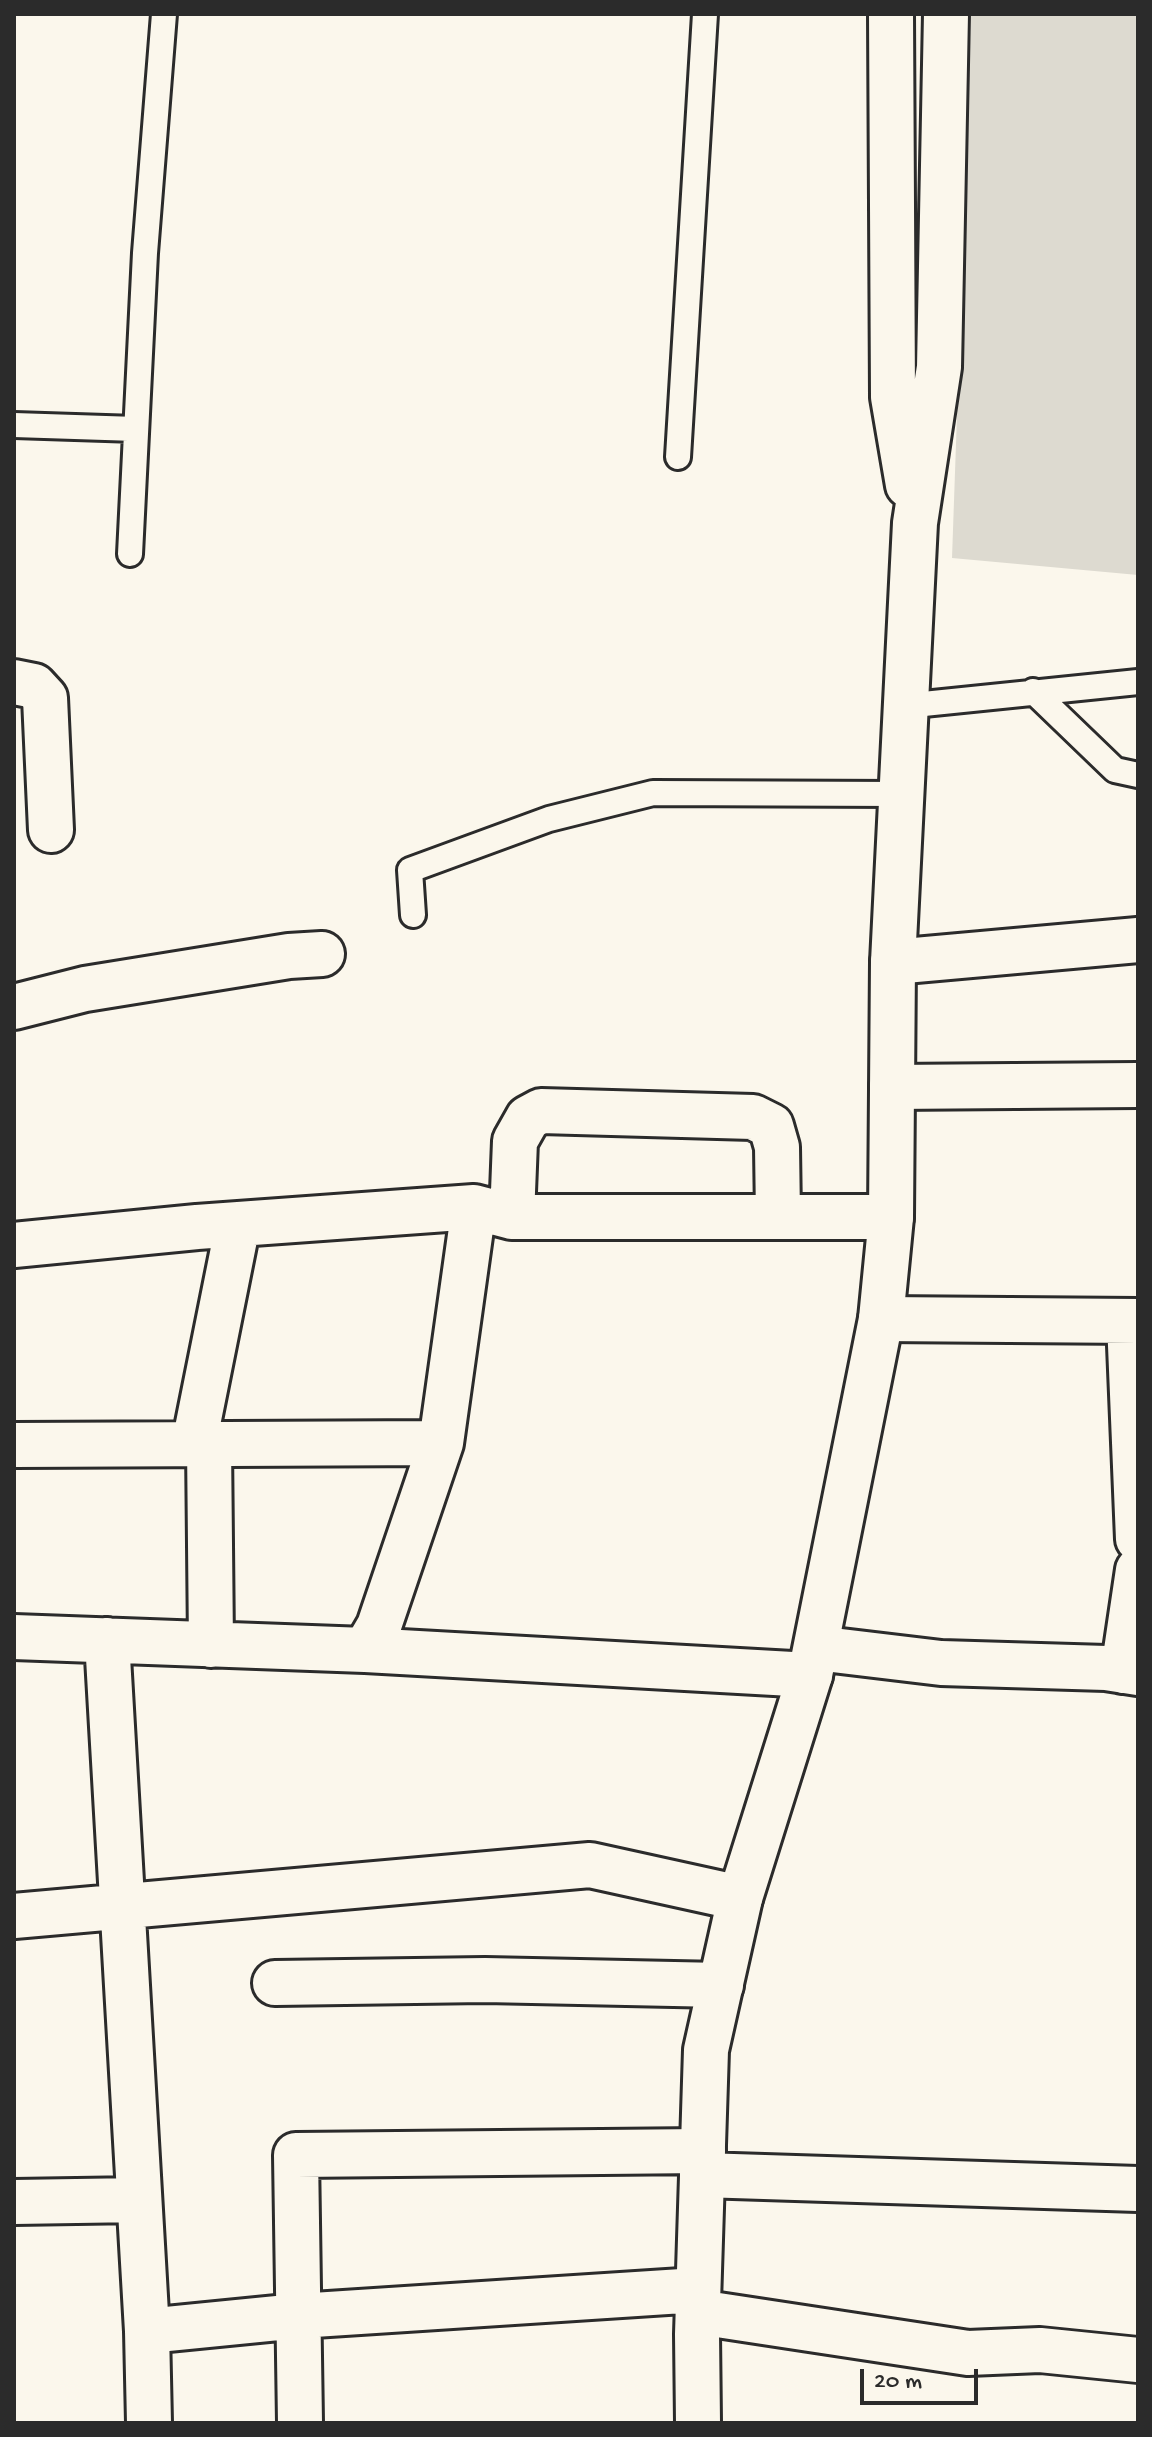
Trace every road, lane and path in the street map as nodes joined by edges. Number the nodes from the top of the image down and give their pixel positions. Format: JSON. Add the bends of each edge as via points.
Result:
{"nodes":[{"id":1,"x":164,"y":14,"type":"edge"},
{"id":2,"x":705,"y":14,"type":"edge"},
{"id":3,"x":891,"y":14,"type":"edge"},
{"id":4,"x":946,"y":14,"type":"edge"},
{"id":5,"x":14,"y":425,"type":"edge"},
{"id":6,"x":136,"y":429,"type":"junction"},
{"id":7,"x":678,"y":457,"type":"dead end"},
{"id":8,"x":915,"y":523,"type":"junction"},
{"id":9,"x":130,"y":554,"type":"dead end"},
{"id":10,"x":14,"y":682,"type":"edge"},
{"id":11,"x":1138,"y":682,"type":"edge"},
{"id":12,"x":1033,"y":691,"type":"junction"},
{"id":13,"x":904,"y":706,"type":"junction"},
{"id":14,"x":1138,"y":775,"type":"edge"},
{"id":15,"x":899,"y":794,"type":"junction"},
{"id":16,"x":51,"y":830,"type":"dead end"},
{"id":17,"x":413,"y":915,"type":"dead end"},
{"id":18,"x":1138,"y":940,"type":"edge"},
{"id":19,"x":322,"y":954,"type":"dead end"},
{"id":20,"x":893,"y":962,"type":"junction"},
{"id":21,"x":14,"y":1007,"type":"edge"},
{"id":22,"x":1138,"y":1085,"type":"edge"},
{"id":23,"x":892,"y":1087,"type":"junction"},
{"id":24,"x":493,"y":1212,"type":"junction"},
{"id":25,"x":778,"y":1216,"type":"junction"},
{"id":26,"x":891,"y":1217,"type":"junction"},
{"id":27,"x":238,"y":1224,"type":"junction"},
{"id":28,"x":14,"y":1245,"type":"edge"},
{"id":29,"x":881,"y":1319,"type":"junction"},
{"id":30,"x":1134,"y":1321,"type":"edge"},
{"id":31,"x":441,"y":1443,"type":"junction"},
{"id":32,"x":202,"y":1444,"type":"junction"},
{"id":33,"x":14,"y":1445,"type":"edge"},
{"id":34,"x":1138,"y":1539,"type":"edge"},
{"id":35,"x":1138,"y":1570,"type":"edge"},
{"id":36,"x":14,"y":1637,"type":"edge"},
{"id":37,"x":107,"y":1640,"type":"junction"},
{"id":38,"x":211,"y":1645,"type":"junction"},
{"id":39,"x":365,"y":1650,"type":"junction"},
{"id":40,"x":813,"y":1662,"type":"junction"},
{"id":41,"x":1131,"y":1672,"type":"edge"},
{"id":42,"x":740,"y":1898,"type":"junction"},
{"id":43,"x":120,"y":1908,"type":"junction"},
{"id":44,"x":14,"y":1916,"type":"edge"},
{"id":45,"x":275,"y":1983,"type":"dead end"},
{"id":46,"x":721,"y":1985,"type":"junction"},
{"id":47,"x":703,"y":2163,"type":"junction"},
{"id":48,"x":1138,"y":2189,"type":"edge"},
{"id":49,"x":139,"y":2200,"type":"junction"},
{"id":50,"x":14,"y":2202,"type":"edge"},
{"id":51,"x":698,"y":2301,"type":"junction"},
{"id":52,"x":298,"y":2316,"type":"junction"},
{"id":53,"x":147,"y":2331,"type":"junction"},
{"id":54,"x":1138,"y":2360,"type":"edge"},
{"id":55,"x":149,"y":2423,"type":"edge"},
{"id":56,"x":300,"y":2423,"type":"edge"},
{"id":57,"x":698,"y":2423,"type":"edge"}],
"edges":[{"from":1,"to":6,"type":"lane"},
{"from":2,"to":7,"type":"lane"},
{"from":3,"to":8,"type":"street","via":[[893,397]]},
{"from":4,"to":8,"type":"street","via":[[939,367]]},
{"from":5,"to":6,"type":"lane"},
{"from":6,"to":9,"type":"lane"},
{"from":8,"to":13,"type":"street"},
{"from":10,"to":16,"type":"street","via":[[34,686],[45,698]]},
{"from":11,"to":12,"type":"lane"},
{"from":12,"to":13,"type":"lane"},
{"from":12,"to":14,"type":"lane","via":[[1115,770]]},
{"from":13,"to":15,"type":"street"},
{"from":15,"to":17,"type":"lane","via":[[653,793],[579,811],[410,870]]},
{"from":15,"to":20,"type":"street"},
{"from":18,"to":20,"type":"street"},
{"from":19,"to":21,"type":"street","via":[[85,989]]},
{"from":20,"to":23,"type":"street"},
{"from":22,"to":23,"type":"street"},
{"from":23,"to":26,"type":"street"},
{"from":24,"to":25,"type":"street"},
{"from":24,"to":25,"type":"street","via":[[515,1141],[528,1118],[541,1111],[753,1117],[771,1126],[777,1147]]},
{"from":24,"to":27,"type":"street"},
{"from":24,"to":31,"type":"street"},
{"from":25,"to":26,"type":"street"},
{"from":26,"to":29,"type":"street"},
{"from":27,"to":28,"type":"street"},
{"from":27,"to":32,"type":"street"},
{"from":29,"to":30,"type":"street"},
{"from":29,"to":40,"type":"street"},
{"from":30,"to":34,"type":"street"},
{"from":31,"to":32,"type":"street"},
{"from":31,"to":39,"type":"street","via":[[379,1626]]},
{"from":32,"to":33,"type":"street"},
{"from":32,"to":38,"type":"street"},
{"from":35,"to":41,"type":"street"},
{"from":36,"to":37,"type":"street"},
{"from":37,"to":38,"type":"street"},
{"from":37,"to":43,"type":"street"},
{"from":38,"to":39,"type":"street"},
{"from":39,"to":40,"type":"street"},
{"from":40,"to":41,"type":"street"},
{"from":40,"to":42,"type":"street"},
{"from":42,"to":43,"type":"street","via":[[590,1865]]},
{"from":42,"to":46,"type":"street"},
{"from":43,"to":44,"type":"street"},
{"from":43,"to":49,"type":"street"},
{"from":45,"to":46,"type":"street"},
{"from":46,"to":47,"type":"street","via":[[706,2050]]},
{"from":47,"to":48,"type":"street"},
{"from":47,"to":51,"type":"street"},
{"from":47,"to":52,"type":"street","via":[[296,2155]]},
{"from":49,"to":50,"type":"street"},
{"from":49,"to":53,"type":"street"},
{"from":51,"to":52,"type":"street"},
{"from":51,"to":54,"type":"street","via":[[968,2353],[1040,2350]]},
{"from":51,"to":57,"type":"street"},
{"from":52,"to":53,"type":"street"},
{"from":52,"to":56,"type":"street"},
{"from":53,"to":55,"type":"street"}]}
